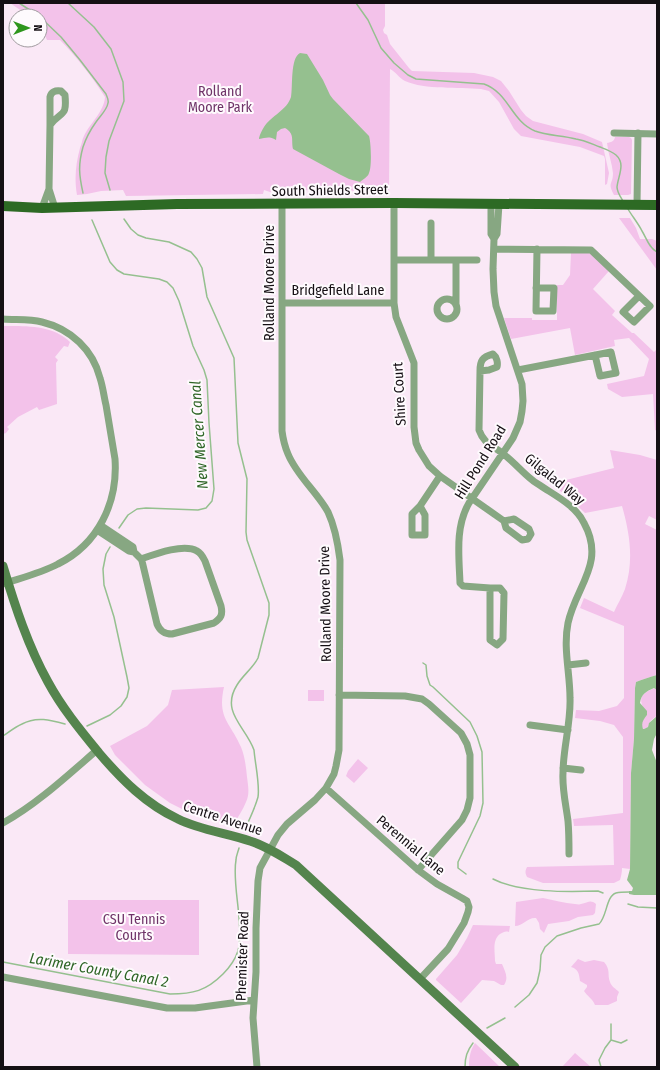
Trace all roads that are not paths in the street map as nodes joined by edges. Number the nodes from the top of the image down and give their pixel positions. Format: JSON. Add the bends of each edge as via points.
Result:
{"nodes":[{"id":1,"x":50,"y":125,"type":"dead end"},
{"id":2,"x":614,"y":133,"type":"dead end"},
{"id":3,"x":638,"y":133,"type":"junction"},
{"id":4,"x":657,"y":134,"type":"edge"},
{"id":5,"x":49,"y":189,"type":"junction"},
{"id":6,"x":394,"y":203,"type":"junction"},
{"id":7,"x":282,"y":204,"type":"junction"},
{"id":8,"x":495,"y":204,"type":"junction"},
{"id":9,"x":634,"y":205,"type":"junction"},
{"id":10,"x":657,"y":205,"type":"edge"},
{"id":11,"x":3,"y":206,"type":"edge"},
{"id":12,"x":42,"y":208,"type":"junction"},
{"id":13,"x":55,"y":208,"type":"junction"},
{"id":14,"x":431,"y":223,"type":"dead end"},
{"id":15,"x":494,"y":249,"type":"junction"},
{"id":16,"x":537,"y":249,"type":"junction"},
{"id":17,"x":394,"y":260,"type":"junction"},
{"id":18,"x":431,"y":260,"type":"junction"},
{"id":19,"x":478,"y":260,"type":"dead end"},
{"id":20,"x":456,"y":261,"type":"junction"},
{"id":21,"x":536,"y":288,"type":"dead end"},
{"id":22,"x":639,"y":296,"type":"dead end"},
{"id":23,"x":282,"y":303,"type":"junction"},
{"id":24,"x":394,"y":303,"type":"junction"},
{"id":25,"x":456,"y":305,"type":"dead end"},
{"id":26,"x":3,"y":320,"type":"edge"},
{"id":27,"x":595,"y":355,"type":"dead end"},
{"id":28,"x":518,"y":370,"type":"junction"},
{"id":29,"x":480,"y":371,"type":"dead end"},
{"id":30,"x":503,"y":453,"type":"junction"},
{"id":31,"x":440,"y":476,"type":"junction"},
{"id":32,"x":472,"y":498,"type":"junction"},
{"id":33,"x":420,"y":506,"type":"dead end"},
{"id":34,"x":504,"y":521,"type":"dead end"},
{"id":35,"x":98,"y":527,"type":"junction"},
{"id":36,"x":141,"y":559,"type":"junction"},
{"id":37,"x":3,"y":566,"type":"edge"},
{"id":38,"x":5,"y":583,"type":"edge"},
{"id":39,"x":490,"y":588,"type":"junction"},
{"id":40,"x":586,"y":663,"type":"dead end"},
{"id":41,"x":568,"y":665,"type":"junction"},
{"id":42,"x":339,"y":696,"type":"junction"},
{"id":43,"x":530,"y":725,"type":"dead end"},
{"id":44,"x":568,"y":730,"type":"junction"},
{"id":45,"x":97,"y":750,"type":"junction"},
{"id":46,"x":563,"y":768,"type":"junction"},
{"id":47,"x":581,"y":770,"type":"dead end"},
{"id":48,"x":326,"y":788,"type":"junction"},
{"id":49,"x":3,"y":823,"type":"edge"},
{"id":50,"x":270,"y":849,"type":"junction"},
{"id":51,"x":569,"y":854,"type":"dead end"},
{"id":52,"x":418,"y":870,"type":"junction"},
{"id":53,"x":3,"y":977,"type":"edge"},
{"id":54,"x":420,"y":979,"type":"junction"},
{"id":55,"x":254,"y":1000,"type":"junction"},
{"id":56,"x":257,"y":1067,"type":"edge"},
{"id":57,"x":515,"y":1067,"type":"edge"}],
"edges":[{"from":1,"to":5,"type":"street"},
{"from":2,"to":3,"type":"street"},
{"from":3,"to":4,"type":"street"},
{"from":3,"to":9,"type":"street"},
{"from":5,"to":12,"type":"street"},
{"from":5,"to":13,"type":"street"},
{"from":6,"to":7,"type":"main road","name":"South Shields Street"},
{"from":6,"to":8,"type":"main road","name":"South Shields Street"},
{"from":6,"to":17,"type":"street","name":"Shire Court"},
{"from":7,"to":13,"type":"main road","name":"South Shields Street"},
{"from":7,"to":23,"type":"street","name":"Rolland Moore Drive"},
{"from":8,"to":9,"type":"main road","name":"South Shields Street"},
{"from":8,"to":15,"type":"street","name":"Hill Pond Road","via":[[491,234]]},
{"from":9,"to":10,"type":"main road","name":"South Shields Street"},
{"from":11,"to":12,"type":"main road","name":"South Shields Street"},
{"from":12,"to":13,"type":"main road","name":"South Shields Street"},
{"from":14,"to":18,"type":"street"},
{"from":15,"to":16,"type":"street"},
{"from":15,"to":28,"type":"street","name":"Hill Pond Road","via":[[496,306]]},
{"from":16,"to":21,"type":"street"},
{"from":16,"to":22,"type":"street","via":[[591,250]]},
{"from":17,"to":18,"type":"street"},
{"from":17,"to":24,"type":"street","name":"Shire Court"},
{"from":18,"to":20,"type":"street"},
{"from":19,"to":20,"type":"street"},
{"from":20,"to":25,"type":"street"},
{"from":23,"to":24,"type":"street","name":"Bridgefield Lane"},
{"from":23,"to":42,"type":"street","name":"Rolland Moore Drive","via":[[281,404],[284,444],[297,470],[328,512],[339,550]]},
{"from":24,"to":31,"type":"street","name":"Shire Court","via":[[396,317],[414,363],[416,443],[423,458]]},
{"from":26,"to":35,"type":"street","via":[[31,320],[53,325],[81,343],[93,360],[100,378],[116,470],[110,504]]},
{"from":27,"to":28,"type":"street"},
{"from":28,"to":30,"type":"street","name":"Hill Pond Road","via":[[523,389],[522,411],[516,431]]},
{"from":29,"to":30,"type":"street","name":"Gilgalad Way","via":[[479,430],[485,441]]},
{"from":30,"to":32,"type":"street","name":"Hill Pond Road"},
{"from":30,"to":41,"type":"street","name":"Gilgalad Way","via":[[532,480],[575,510],[588,531],[592,558],[588,575],[568,623]]},
{"from":31,"to":32,"type":"street","name":"Shire Court"},
{"from":31,"to":33,"type":"street"},
{"from":32,"to":34,"type":"street","name":"Shire Court"},
{"from":32,"to":39,"type":"street","name":"Hill Pond Road","via":[[461,523],[460,583],[463,586]]},
{"from":35,"to":36,"type":"street"},
{"from":35,"to":38,"type":"street","via":[[86,544],[63,562]]},
{"from":36,"to":36,"type":"street","via":[[160,630],[172,634],[214,623],[220,619],[222,606],[205,561],[196,550],[163,551]]},
{"from":37,"to":38,"type":"street","name":"Centre Avenue"},
{"from":38,"to":45,"type":"street","name":"Centre Avenue","via":[[48,682]]},
{"from":39,"to":39,"type":"street","via":[[490,640],[497,644],[504,639],[504,593],[500,588]]},
{"from":40,"to":41,"type":"street"},
{"from":41,"to":44,"type":"street","name":"Gilgalad Way"},
{"from":42,"to":48,"type":"street","name":"Rolland Moore Drive","via":[[338,757],[334,774]]},
{"from":42,"to":52,"type":"street","via":[[405,696],[422,700],[461,733],[467,744],[470,755],[470,798],[467,810],[462,820]]},
{"from":43,"to":44,"type":"street"},
{"from":44,"to":46,"type":"street","name":"Gilgalad Way"},
{"from":45,"to":49,"type":"street","via":[[31,806]]},
{"from":45,"to":50,"type":"street","name":"Centre Avenue","via":[[134,790],[157,807],[184,822]]},
{"from":46,"to":47,"type":"street"},
{"from":46,"to":51,"type":"street","name":"Gilgalad Way"},
{"from":48,"to":50,"type":"street","name":"Rolland Moore Drive","via":[[286,824]]},
{"from":48,"to":52,"type":"street","name":"Perennial Lane"},
{"from":50,"to":54,"type":"street","name":"Centre Avenue","via":[[296,865]]},
{"from":50,"to":55,"type":"street","name":"Phemister Road","via":[[258,874]]},
{"from":52,"to":54,"type":"street","name":"Perennial Lane","via":[[436,884],[467,901],[469,907],[464,923],[448,950]]},
{"from":53,"to":55,"type":"street","via":[[172,1008],[195,1008]]},
{"from":54,"to":57,"type":"street","name":"Centre Avenue"},
{"from":55,"to":56,"type":"street","name":"Phemister Road"}]}
